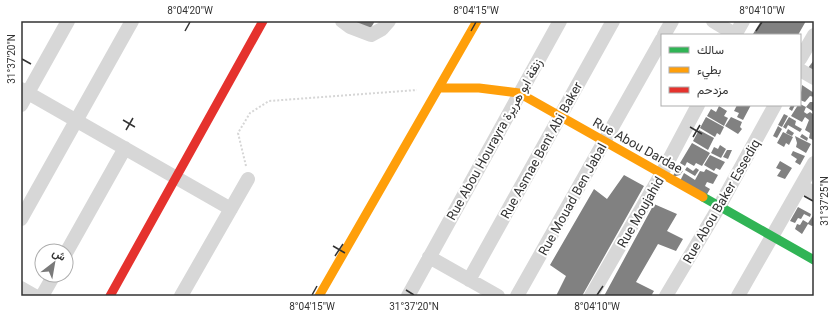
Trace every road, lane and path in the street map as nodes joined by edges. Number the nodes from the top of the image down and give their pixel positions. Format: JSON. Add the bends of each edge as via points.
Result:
{"nodes":[{"id":1,"x":68,"y":21,"type":"edge"},
{"id":2,"x":132,"y":21,"type":"edge"},
{"id":3,"x":263,"y":21,"type":"edge"},
{"id":4,"x":342,"y":21,"type":"edge"},
{"id":5,"x":389,"y":21,"type":"edge"},
{"id":6,"x":477,"y":21,"type":"edge"},
{"id":7,"x":560,"y":21,"type":"edge"},
{"id":8,"x":613,"y":21,"type":"edge"},
{"id":9,"x":672,"y":21,"type":"edge"},
{"id":10,"x":713,"y":21,"type":"edge"},
{"id":11,"x":743,"y":21,"type":"edge"},
{"id":12,"x":665,"y":34,"type":"edge"},
{"id":13,"x":733,"y":34,"type":"edge"},
{"id":14,"x":736,"y":34,"type":"edge"},
{"id":15,"x":814,"y":35,"type":"edge"},
{"id":16,"x":661,"y":41,"type":"edge"},
{"id":17,"x":801,"y":57,"type":"edge"},
{"id":18,"x":801,"y":71,"type":"edge"},
{"id":19,"x":814,"y":78,"type":"edge"},
{"id":20,"x":439,"y":88,"type":"junction"},
{"id":21,"x":519,"y":93,"type":"junction"},
{"id":22,"x":23,"y":96,"type":"edge"},
{"id":23,"x":697,"y":106,"type":"edge"},
{"id":24,"x":774,"y":106,"type":"edge"},
{"id":25,"x":559,"y":116,"type":"junction"},
{"id":26,"x":76,"y":121,"type":"junction"},
{"id":27,"x":604,"y":141,"type":"junction"},
{"id":28,"x":125,"y":148,"type":"junction"},
{"id":29,"x":814,"y":163,"type":"edge"},
{"id":30,"x":662,"y":173,"type":"junction"},
{"id":31,"x":177,"y":177,"type":"junction"},
{"id":32,"x":248,"y":179,"type":"joint"},
{"id":33,"x":801,"y":186,"type":"junction"},
{"id":34,"x":814,"y":192,"type":"edge"},
{"id":35,"x":719,"y":207,"type":"junction"},
{"id":36,"x":231,"y":209,"type":"junction"},
{"id":37,"x":21,"y":219,"type":"edge"},
{"id":38,"x":772,"y":237,"type":"junction"},
{"id":39,"x":72,"y":243,"type":"edge"},
{"id":40,"x":430,"y":256,"type":"junction"},
{"id":41,"x":814,"y":260,"type":"edge"},
{"id":42,"x":468,"y":280,"type":"junction"},
{"id":43,"x":49,"y":283,"type":"edge"},
{"id":44,"x":21,"y":288,"type":"edge"},
{"id":45,"x":482,"y":292,"type":"edge"},
{"id":46,"x":741,"y":295,"type":"edge"},
{"id":47,"x":35,"y":296,"type":"edge"},
{"id":48,"x":42,"y":296,"type":"edge"},
{"id":49,"x":110,"y":296,"type":"edge"},
{"id":50,"x":181,"y":296,"type":"edge"},
{"id":51,"x":319,"y":296,"type":"edge"},
{"id":52,"x":408,"y":296,"type":"edge"},
{"id":53,"x":498,"y":296,"type":"edge"},
{"id":54,"x":517,"y":296,"type":"edge"},
{"id":55,"x":591,"y":296,"type":"edge"},
{"id":56,"x":666,"y":296,"type":"edge"}],
"edges":[{"from":1,"to":22,"type":"street"},
{"from":2,"to":26,"type":"street"},
{"from":3,"to":31,"type":"street"},
{"from":4,"to":5,"type":"street","via":[[371,35],[382,29]]},
{"from":6,"to":20,"type":"street"},
{"from":7,"to":21,"type":"street","name":"Rue Abou Hourayra زنقة ابو هريرة"},
{"from":8,"to":25,"type":"street","name":"Rue Asmae Bent Abi Baker"},
{"from":9,"to":12,"type":"street"},
{"from":10,"to":13,"type":"street"},
{"from":11,"to":14,"type":"street"},
{"from":15,"to":17,"type":"street"},
{"from":16,"to":27,"type":"street","name":"Rue Mouad Ben Jabal"},
{"from":18,"to":19,"type":"street"},
{"from":20,"to":21,"type":"street","name":"Rue Abou Dardae","via":[[473,86]]},
{"from":20,"to":32,"type":"path","via":[[269,102],[250,113],[238,133]]},
{"from":20,"to":51,"type":"street"},
{"from":21,"to":25,"type":"street","name":"Rue Abou Dardae"},
{"from":21,"to":40,"type":"street","name":"Rue Abou Hourayra زنقة ابو هريرة"},
{"from":22,"to":26,"type":"street"},
{"from":23,"to":30,"type":"street","name":"Rue Moujahid"},
{"from":24,"to":35,"type":"street","name":"Rue Abou Baker Essediq"},
{"from":25,"to":27,"type":"street","name":"Rue Abou Dardae"},
{"from":25,"to":42,"type":"street","name":"Rue Asmae Bent Abi Baker"},
{"from":26,"to":28,"type":"street"},
{"from":26,"to":37,"type":"street"},
{"from":27,"to":30,"type":"street","name":"Rue Abou Dardae"},
{"from":27,"to":54,"type":"street","name":"Rue Mouad Ben Jabal"},
{"from":28,"to":31,"type":"street"},
{"from":28,"to":39,"type":"street"},
{"from":29,"to":33,"type":"street"},
{"from":30,"to":35,"type":"street","name":"Rue Abou Dardae"},
{"from":30,"to":55,"type":"street","name":"Rue Moujahid"},
{"from":31,"to":36,"type":"street"},
{"from":31,"to":49,"type":"street"},
{"from":32,"to":36,"type":"street"},
{"from":33,"to":34,"type":"street"},
{"from":33,"to":38,"type":"street"},
{"from":35,"to":38,"type":"street","name":"Rue Abou Dardae"},
{"from":35,"to":56,"type":"street","name":"Rue Abou Baker Essediq"},
{"from":36,"to":50,"type":"street"},
{"from":38,"to":41,"type":"street","name":"Rue Abou Dardae"},
{"from":38,"to":46,"type":"street"},
{"from":40,"to":42,"type":"street"},
{"from":40,"to":52,"type":"street","name":"Rue Abou Hourayra زنقة ابو هريرة"},
{"from":42,"to":45,"type":"street"},
{"from":43,"to":48,"type":"street"},
{"from":44,"to":47,"type":"street"},
{"from":45,"to":53,"type":"street"}]}
